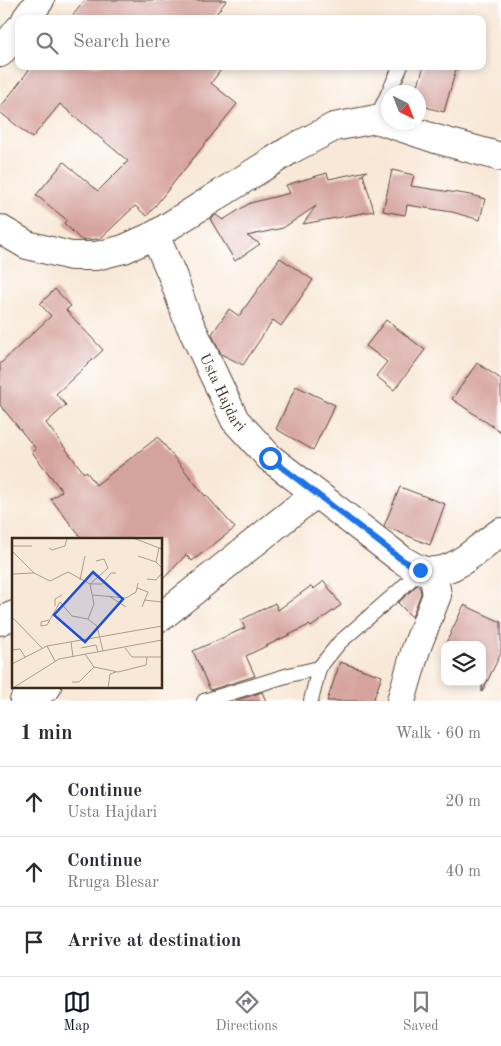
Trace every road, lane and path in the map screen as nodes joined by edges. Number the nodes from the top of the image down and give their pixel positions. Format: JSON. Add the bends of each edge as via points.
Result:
{"nodes":[{"id":1,"x":40,"y":0,"type":"edge"},
{"id":2,"x":29,"y":15,"type":"edge"},
{"id":3,"x":15,"y":33,"type":"edge"},
{"id":4,"x":0,"y":53,"type":"edge"},
{"id":5,"x":398,"y":70,"type":"edge"},
{"id":6,"x":376,"y":119,"type":"junction"},
{"id":7,"x":501,"y":157,"type":"edge"},
{"id":8,"x":0,"y":229,"type":"edge"},
{"id":9,"x":154,"y":234,"type":"junction"},
{"id":10,"x":315,"y":494,"type":"junction"},
{"id":11,"x":501,"y":532,"type":"edge"},
{"id":12,"x":427,"y":571,"type":"junction"},
{"id":13,"x":12,"y":616,"type":"edge"},
{"id":14,"x":162,"y":616,"type":"edge"},
{"id":15,"x":0,"y":621,"type":"edge"},
{"id":16,"x":319,"y":668,"type":"junction"},
{"id":17,"x":45,"y":688,"type":"edge"},
{"id":18,"x":24,"y":701,"type":"edge"},
{"id":19,"x":204,"y":701,"type":"edge"},
{"id":20,"x":311,"y":701,"type":"edge"},
{"id":21,"x":401,"y":701,"type":"edge"}],
"edges":[{"from":1,"to":2,"type":"street"},
{"from":3,"to":4,"type":"street"},
{"from":5,"to":6,"type":"lane"},
{"from":6,"to":7,"type":"street","via":[[436,140]]},
{"from":6,"to":9,"type":"street","via":[[334,127],[290,150]]},
{"from":8,"to":9,"type":"street","via":[[27,245],[72,256],[96,256],[124,249]]},
{"from":9,"to":10,"type":"street","name":"Usta Hajdari","via":[[187,318],[235,420],[270,458]]},
{"from":10,"to":12,"type":"street","name":"Usta Hajdari","via":[[401,559]]},
{"from":10,"to":14,"type":"street"},
{"from":11,"to":12,"type":"street","via":[[458,563]]},
{"from":12,"to":16,"type":"lane","via":[[402,588],[339,643]]},
{"from":12,"to":21,"type":"street","via":[[437,595],[416,649]]},
{"from":13,"to":15,"type":"street"},
{"from":16,"to":19,"type":"lane"},
{"from":16,"to":20,"type":"lane"},
{"from":17,"to":18,"type":"street"}]}
